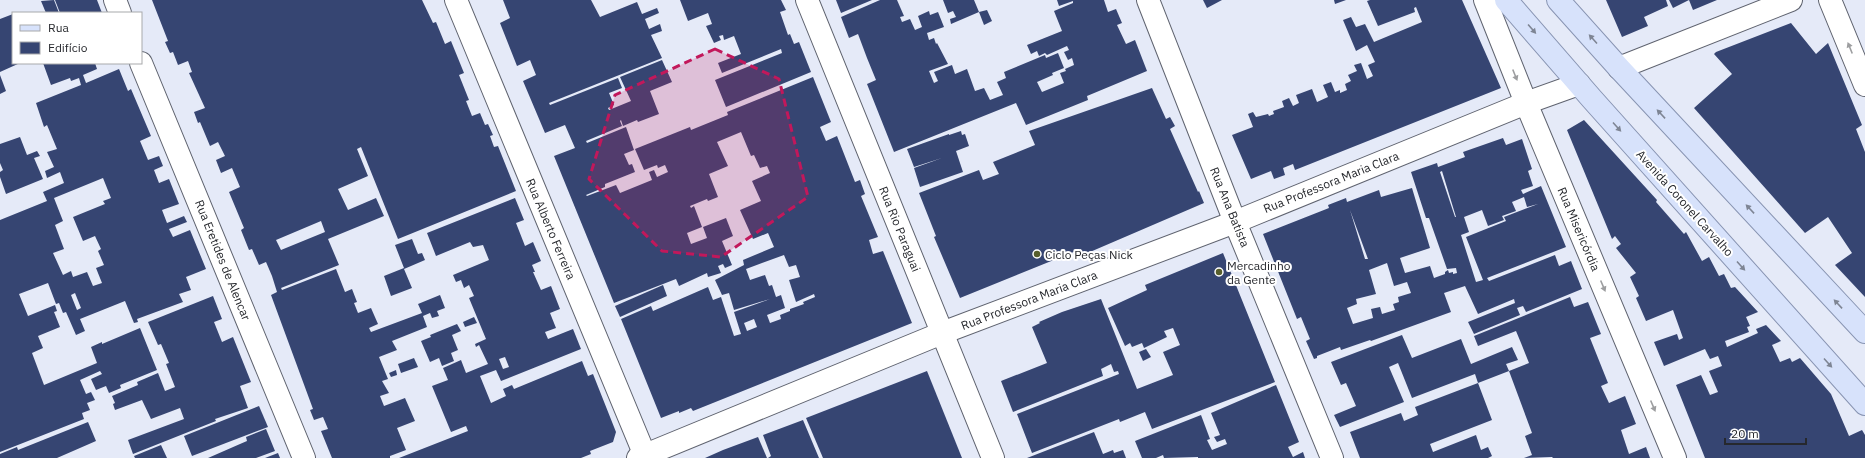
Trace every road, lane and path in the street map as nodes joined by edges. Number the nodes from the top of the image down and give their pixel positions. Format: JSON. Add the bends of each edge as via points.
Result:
{"nodes":[{"id":1,"x":115,"y":0,"type":"edge"},
{"id":2,"x":456,"y":0,"type":"edge"},
{"id":3,"x":807,"y":0,"type":"edge"},
{"id":4,"x":1148,"y":0,"type":"edge"},
{"id":5,"x":1485,"y":0,"type":"edge"},
{"id":6,"x":1506,"y":0,"type":"edge"},
{"id":7,"x":1558,"y":0,"type":"edge"},
{"id":8,"x":1792,"y":0,"type":"edge"},
{"id":9,"x":1830,"y":0,"type":"edge"},
{"id":10,"x":120,"y":12,"type":"edge"},
{"id":11,"x":141,"y":64,"type":"edge"},
{"id":12,"x":1619,"y":68,"type":"junction"},
{"id":13,"x":1579,"y":84,"type":"junction"},
{"id":14,"x":1865,"y":84,"type":"edge"},
{"id":15,"x":1526,"y":103,"type":"junction"},
{"id":16,"x":1235,"y":222,"type":"junction"},
{"id":17,"x":1865,"y":332,"type":"edge"},
{"id":18,"x":942,"y":333,"type":"junction"},
{"id":19,"x":1865,"y":404,"type":"edge"},
{"id":20,"x":643,"y":457,"type":"edge"},
{"id":21,"x":304,"y":458,"type":"edge"},
{"id":22,"x":993,"y":458,"type":"edge"},
{"id":23,"x":1332,"y":458,"type":"edge"},
{"id":24,"x":1675,"y":458,"type":"edge"}],
"edges":[{"from":1,"to":10,"type":"street"},
{"from":2,"to":20,"type":"street","name":"Rua Alberto Ferreira"},
{"from":3,"to":18,"type":"street","name":"Rua Rio Paraguai"},
{"from":4,"to":16,"type":"street","name":"Rua Ana Batista"},
{"from":5,"to":15,"type":"street","name":"Rua Misericórdia","one_way":true},
{"from":6,"to":13,"type":"main road","name":"Avenida Coronel Carvalho","one_way":true},
{"from":12,"to":7,"type":"main road","one_way":true},
{"from":8,"to":12,"type":"street"},
{"from":14,"to":9,"type":"street","one_way":true},
{"from":11,"to":21,"type":"street","name":"Rua Eretides de Alencar"},
{"from":17,"to":12,"type":"main road","one_way":true},
{"from":13,"to":15,"type":"street","name":"Rua Professora Maria Clara"},
{"from":13,"to":19,"type":"main road","name":"Avenida Coronel Carvalho","one_way":true},
{"from":15,"to":16,"type":"street","name":"Rua Professora Maria Clara"},
{"from":15,"to":24,"type":"street","name":"Rua Misericórdia","one_way":true},
{"from":16,"to":18,"type":"street","name":"Rua Professora Maria Clara"},
{"from":16,"to":23,"type":"street","name":"Rua Ana Batista"},
{"from":18,"to":20,"type":"street","name":"Rua Professora Maria Clara"},
{"from":18,"to":22,"type":"street","name":"Rua Rio Paraguai"}]}
